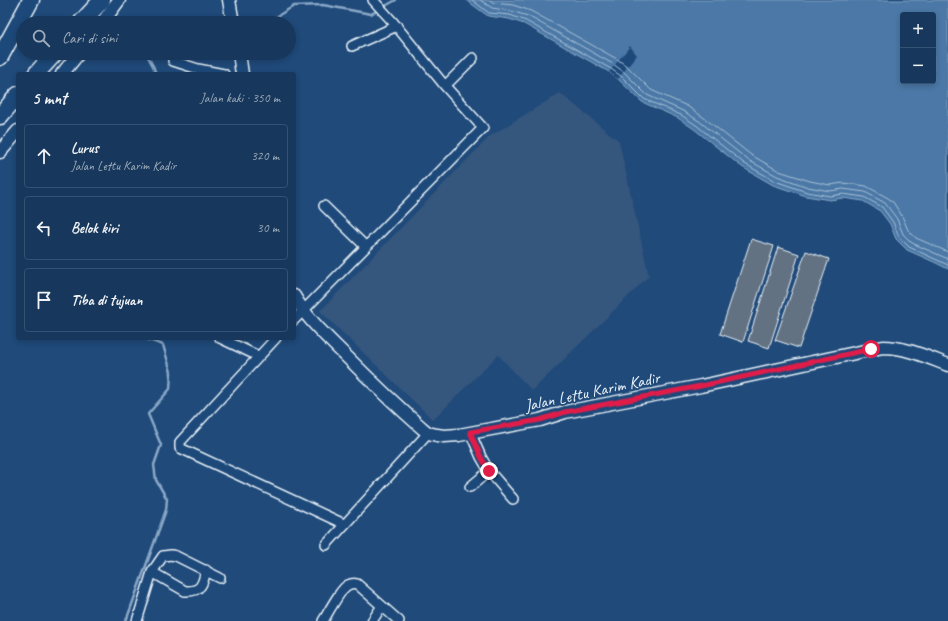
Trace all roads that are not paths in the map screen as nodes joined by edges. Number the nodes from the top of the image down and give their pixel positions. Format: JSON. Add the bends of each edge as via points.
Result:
{"nodes":[{"id":1,"x":31,"y":0,"type":"edge"},
{"id":2,"x":102,"y":0,"type":"edge"},
{"id":3,"x":119,"y":0,"type":"edge"},
{"id":4,"x":229,"y":0,"type":"edge"},
{"id":5,"x":373,"y":0,"type":"edge"},
{"id":6,"x":22,"y":16,"type":"edge"},
{"id":7,"x":87,"y":16,"type":"edge"},
{"id":8,"x":107,"y":16,"type":"edge"},
{"id":9,"x":232,"y":16,"type":"edge"},
{"id":10,"x":397,"y":26,"type":"junction"},
{"id":11,"x":16,"y":28,"type":"edge"},
{"id":12,"x":352,"y":46,"type":"dead end"},
{"id":13,"x":0,"y":57,"type":"edge"},
{"id":14,"x":473,"y":58,"type":"dead end"},
{"id":15,"x":48,"y":60,"type":"edge"},
{"id":16,"x":73,"y":60,"type":"edge"},
{"id":17,"x":240,"y":60,"type":"edge"},
{"id":18,"x":173,"y":61,"type":"dead end"},
{"id":19,"x":198,"y":71,"type":"edge"},
{"id":20,"x":38,"y":72,"type":"edge"},
{"id":21,"x":64,"y":72,"type":"edge"},
{"id":22,"x":242,"y":72,"type":"edge"},
{"id":23,"x":445,"y":86,"type":"junction"},
{"id":24,"x":16,"y":97,"type":"edge"},
{"id":25,"x":0,"y":116,"type":"edge"},
{"id":26,"x":16,"y":133,"type":"edge"},
{"id":27,"x":0,"y":152,"type":"edge"},
{"id":28,"x":324,"y":206,"type":"dead end"},
{"id":29,"x":366,"y":246,"type":"junction"},
{"id":30,"x":296,"y":299,"type":"edge"},
{"id":31,"x":303,"y":310,"type":"junction"},
{"id":32,"x":296,"y":318,"type":"edge"},
{"id":33,"x":224,"y":340,"type":"edge"},
{"id":34,"x":274,"y":340,"type":"edge"},
{"id":35,"x":258,"y":356,"type":"junction"},
{"id":36,"x":948,"y":365,"type":"edge"},
{"id":37,"x":470,"y":432,"type":"junction"},
{"id":38,"x":428,"y":433,"type":"junction"},
{"id":39,"x":489,"y":471,"type":"junction"},
{"id":40,"x":470,"y":487,"type":"dead end"},
{"id":41,"x":513,"y":499,"type":"dead end"},
{"id":42,"x":344,"y":524,"type":"junction"},
{"id":43,"x":326,"y":545,"type":"dead end"},
{"id":44,"x":206,"y":570,"type":"junction"},
{"id":45,"x":152,"y":572,"type":"junction"},
{"id":46,"x":220,"y":578,"type":"dead end"},
{"id":47,"x":382,"y":606,"type":"junction"},
{"id":48,"x":137,"y":621,"type":"edge"},
{"id":49,"x":323,"y":621,"type":"edge"},
{"id":50,"x":372,"y":621,"type":"edge"},
{"id":51,"x":399,"y":621,"type":"edge"}],
"edges":[{"from":1,"to":6,"type":"highway"},
{"from":2,"to":7,"type":"highway"},
{"from":3,"to":8,"type":"street"},
{"from":4,"to":9,"type":"street"},
{"from":5,"to":10,"type":"street"},
{"from":10,"to":12,"type":"street"},
{"from":10,"to":23,"type":"street"},
{"from":11,"to":13,"type":"highway"},
{"from":14,"to":23,"type":"street"},
{"from":15,"to":20,"type":"highway"},
{"from":16,"to":21,"type":"street"},
{"from":17,"to":22,"type":"street"},
{"from":18,"to":19,"type":"street"},
{"from":23,"to":29,"type":"street","via":[[483,128]]},
{"from":24,"to":25,"type":"highway"},
{"from":26,"to":27,"type":"street"},
{"from":28,"to":29,"type":"street"},
{"from":29,"to":31,"type":"street"},
{"from":30,"to":31,"type":"street"},
{"from":31,"to":32,"type":"street"},
{"from":31,"to":38,"type":"street","via":[[384,394]]},
{"from":33,"to":35,"type":"street"},
{"from":34,"to":35,"type":"street"},
{"from":35,"to":42,"type":"street","via":[[180,442],[180,448]]},
{"from":36,"to":37,"type":"street","name":"Jalan Lettu Karim Kadir","via":[[897,347],[883,347],[565,412],[540,420]]},
{"from":37,"to":38,"type":"street","name":"Jalan Lettu Karim Kadir","via":[[444,436]]},
{"from":37,"to":39,"type":"street"},
{"from":38,"to":42,"type":"street"},
{"from":39,"to":40,"type":"street"},
{"from":39,"to":41,"type":"street"},
{"from":42,"to":43,"type":"street"},
{"from":44,"to":45,"type":"street","via":[[171,555],[163,556]]},
{"from":44,"to":45,"type":"street","via":[[199,588],[190,591],[185,591]]},
{"from":44,"to":46,"type":"street"},
{"from":45,"to":48,"type":"street"},
{"from":47,"to":49,"type":"street","via":[[357,584],[351,583]]},
{"from":47,"to":50,"type":"street"},
{"from":47,"to":51,"type":"street"}]}
